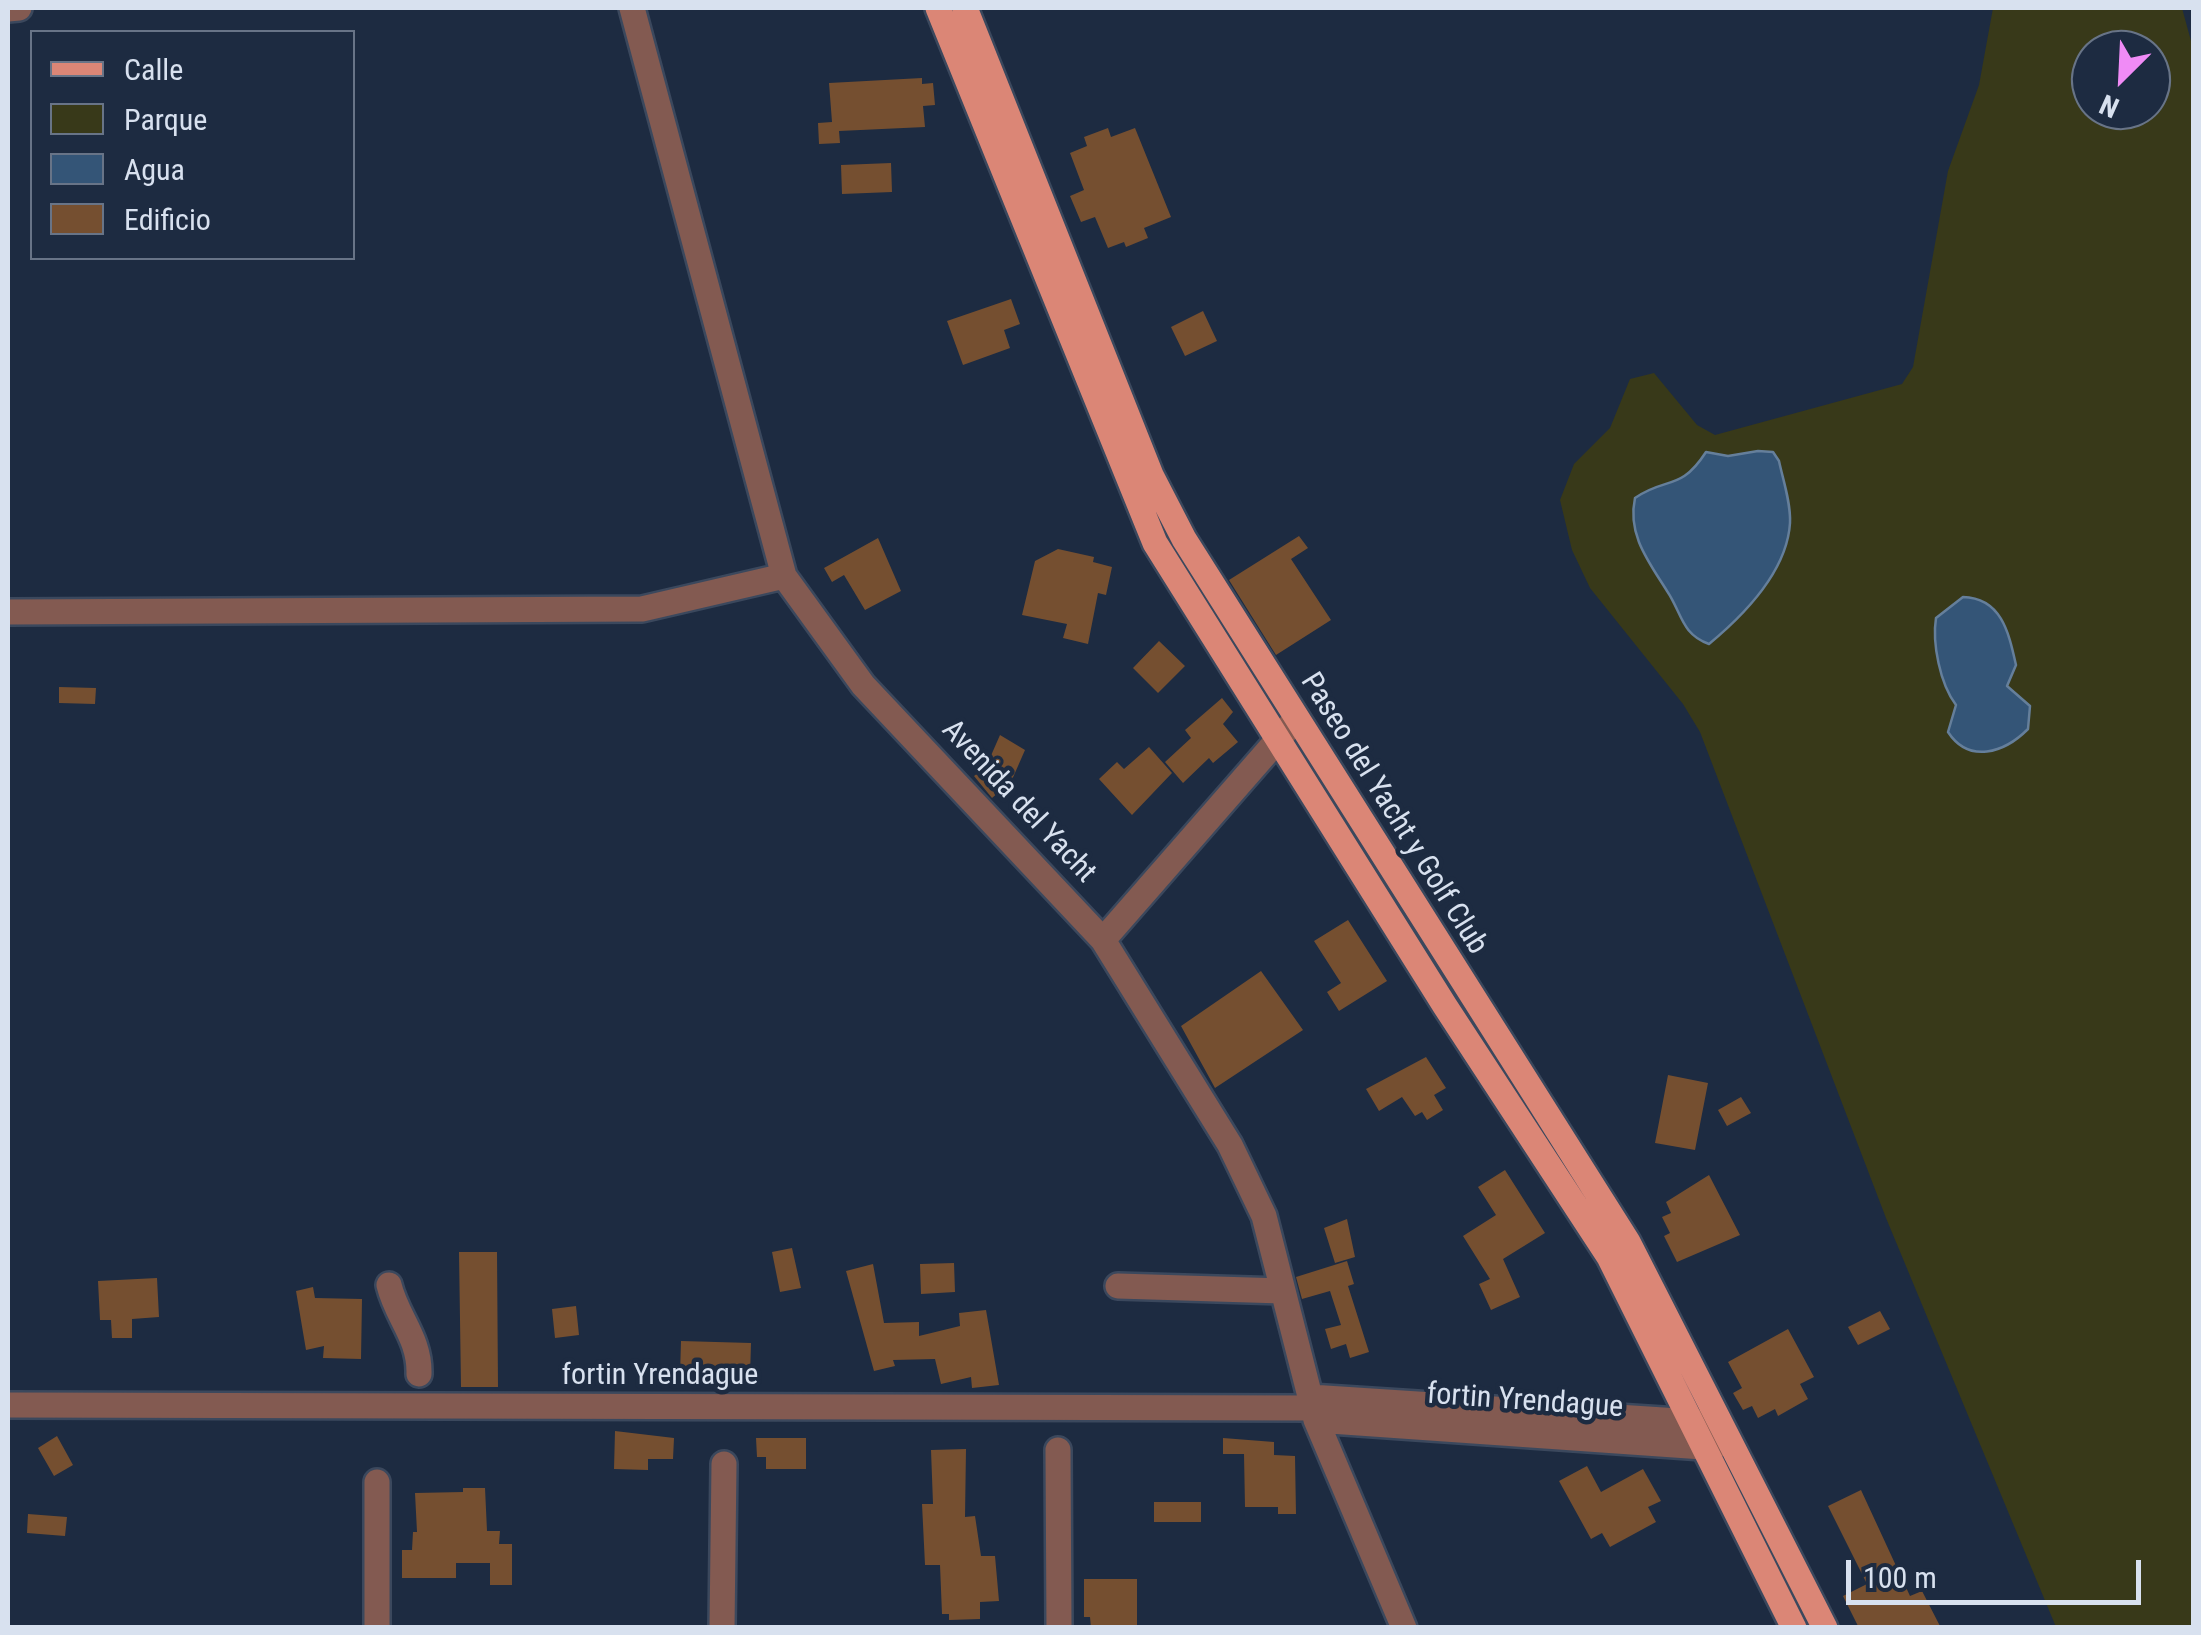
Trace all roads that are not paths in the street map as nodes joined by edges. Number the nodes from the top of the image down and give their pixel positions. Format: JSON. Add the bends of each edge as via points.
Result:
{"nodes":[{"id":1,"x":19,"y":8,"type":"edge"},
{"id":2,"x":632,"y":8,"type":"edge"},
{"id":3,"x":938,"y":8,"type":"edge"},
{"id":4,"x":965,"y":8,"type":"edge"},
{"id":5,"x":8,"y":9,"type":"edge"},
{"id":6,"x":784,"y":576,"type":"junction"},
{"id":7,"x":8,"y":612,"type":"edge"},
{"id":8,"x":1286,"y":728,"type":"junction"},
{"id":9,"x":1103,"y":940,"type":"junction"},
{"id":10,"x":389,"y":1284,"type":"dead end"},
{"id":11,"x":1118,"y":1286,"type":"dead end"},
{"id":12,"x":1283,"y":1291,"type":"junction"},
{"id":13,"x":418,"y":1388,"type":"junction"},
{"id":14,"x":8,"y":1405,"type":"edge"},
{"id":15,"x":1313,"y":1409,"type":"junction"},
{"id":16,"x":1711,"y":1434,"type":"junction"},
{"id":17,"x":1058,"y":1450,"type":"dead end"},
{"id":18,"x":724,"y":1464,"type":"dead end"},
{"id":19,"x":376,"y":1482,"type":"dead end"},
{"id":20,"x":377,"y":1628,"type":"edge"},
{"id":21,"x":722,"y":1628,"type":"edge"},
{"id":22,"x":1059,"y":1628,"type":"edge"},
{"id":23,"x":1404,"y":1628,"type":"edge"},
{"id":24,"x":1794,"y":1628,"type":"edge"},
{"id":25,"x":1825,"y":1628,"type":"edge"}],
"edges":[{"from":1,"to":5,"type":"street"},
{"from":2,"to":6,"type":"street","name":"Avenida del Yacht"},
{"from":3,"to":8,"type":"main road","name":"Paseo del Yacht y Golf Club","via":[[1156,543]]},
{"from":4,"to":8,"type":"main road","name":"Paseo del Yacht y Golf Club","via":[[1152,475]]},
{"from":6,"to":7,"type":"street","via":[[642,609]]},
{"from":6,"to":9,"type":"street","name":"Avenida del Yacht","via":[[863,685]]},
{"from":8,"to":9,"type":"street"},
{"from":8,"to":16,"type":"main road","name":"Paseo del Yacht y Golf Club","via":[[1444,1006],[1609,1257]]},
{"from":9,"to":12,"type":"street","name":"Avenida del Yacht","via":[[1230,1145],[1264,1216]]},
{"from":10,"to":13,"type":"street","via":[[394,1307],[415,1338]]},
{"from":11,"to":12,"type":"street"},
{"from":12,"to":15,"type":"street","name":"Avenida del Yacht"},
{"from":13,"to":14,"type":"street","name":"fortin Yrendague"},
{"from":13,"to":15,"type":"street","name":"fortin Yrendague"},
{"from":15,"to":16,"type":"street","name":"fortin Yrendague"},
{"from":15,"to":23,"type":"street","name":"Avenida del Yacht"},
{"from":16,"to":24,"type":"main road","name":"Paseo del Yacht y Golf Club"},
{"from":16,"to":25,"type":"main road","name":"Paseo del Yacht y Golf Club"},
{"from":17,"to":22,"type":"street"},
{"from":18,"to":21,"type":"street"},
{"from":19,"to":20,"type":"street"}]}
